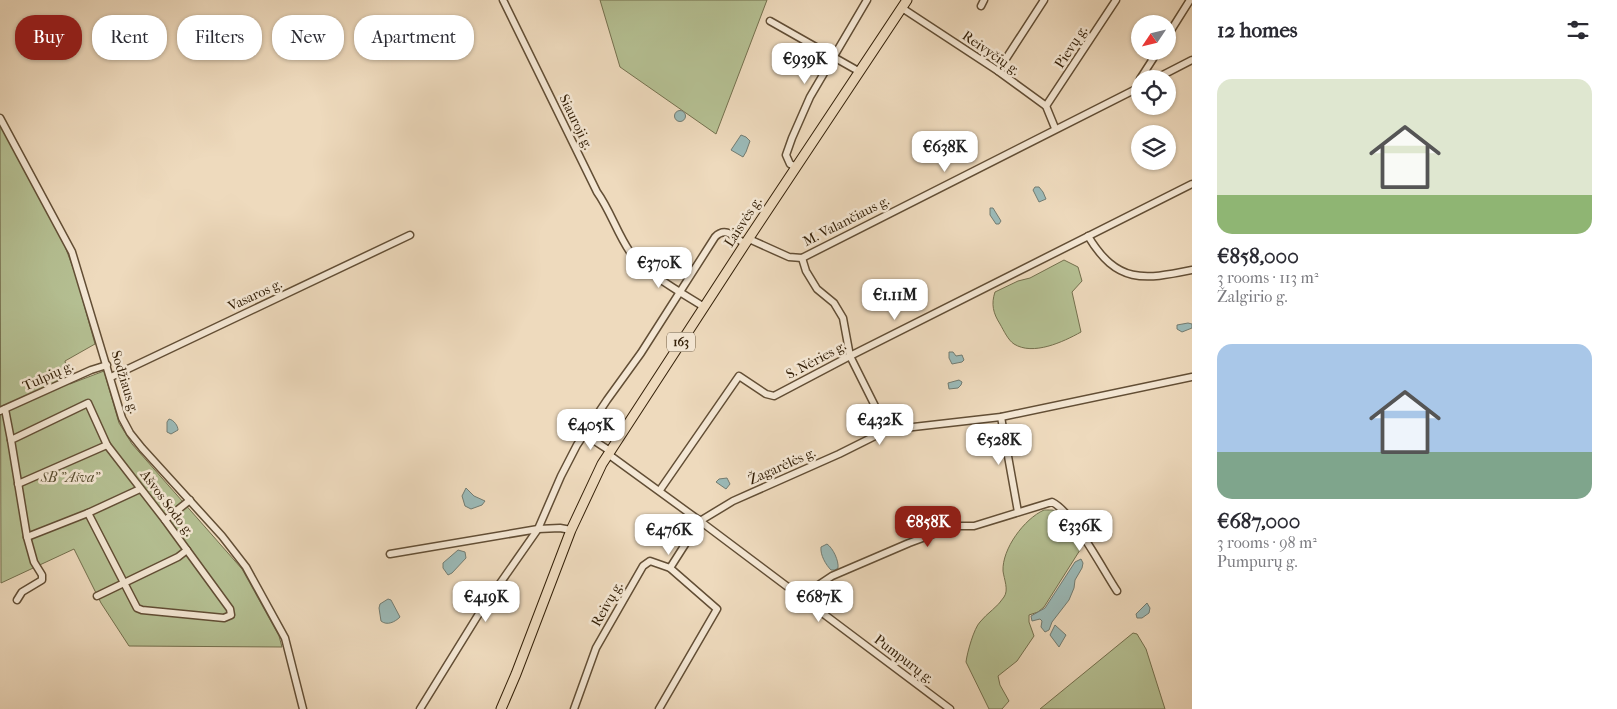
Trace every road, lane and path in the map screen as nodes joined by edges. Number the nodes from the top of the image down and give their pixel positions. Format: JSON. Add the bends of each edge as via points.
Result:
{"nodes":[{"id":1,"x":503,"y":0,"type":"edge"},
{"id":2,"x":867,"y":0,"type":"edge"},
{"id":3,"x":1044,"y":0,"type":"edge"},
{"id":4,"x":1116,"y":0,"type":"edge"},
{"id":5,"x":1190,"y":0,"type":"edge"},
{"id":6,"x":905,"y":4,"type":"edge"},
{"id":7,"x":770,"y":20,"type":"dead end"},
{"id":8,"x":1176,"y":22,"type":"edge"},
{"id":9,"x":834,"y":56,"type":"junction"},
{"id":10,"x":1192,"y":60,"type":"edge"},
{"id":11,"x":1173,"y":70,"type":"edge"},
{"id":12,"x":998,"y":71,"type":"junction"},
{"id":13,"x":860,"y":72,"type":"junction"},
{"id":14,"x":1131,"y":91,"type":"edge"},
{"id":15,"x":1046,"y":106,"type":"junction"},
{"id":16,"x":0,"y":118,"type":"edge"},
{"id":17,"x":1055,"y":128,"type":"junction"},
{"id":18,"x":796,"y":167,"type":"junction"},
{"id":19,"x":1192,"y":184,"type":"edge"},
{"id":20,"x":410,"y":235,"type":"dead end"},
{"id":21,"x":1088,"y":236,"type":"junction"},
{"id":22,"x":747,"y":241,"type":"junction"},
{"id":23,"x":802,"y":258,"type":"junction"},
{"id":24,"x":1192,"y":270,"type":"edge"},
{"id":25,"x":680,"y":291,"type":"junction"},
{"id":26,"x":704,"y":306,"type":"junction"},
{"id":27,"x":850,"y":356,"type":"junction"},
{"id":28,"x":107,"y":365,"type":"junction"},
{"id":29,"x":111,"y":377,"type":"junction"},
{"id":30,"x":1192,"y":377,"type":"edge"},
{"id":31,"x":2,"y":410,"type":"edge"},
{"id":32,"x":1001,"y":417,"type":"junction"},
{"id":33,"x":887,"y":430,"type":"junction"},
{"id":34,"x":584,"y":434,"type":"junction"},
{"id":35,"x":11,"y":440,"type":"junction"},
{"id":36,"x":107,"y":445,"type":"junction"},
{"id":37,"x":609,"y":452,"type":"junction"},
{"id":38,"x":18,"y":484,"type":"junction"},
{"id":39,"x":140,"y":489,"type":"junction"},
{"id":40,"x":660,"y":490,"type":"junction"},
{"id":41,"x":190,"y":500,"type":"junction"},
{"id":42,"x":1018,"y":512,"type":"junction"},
{"id":43,"x":88,"y":513,"type":"junction"},
{"id":44,"x":165,"y":520,"type":"junction"},
{"id":45,"x":700,"y":521,"type":"junction"},
{"id":46,"x":538,"y":529,"type":"junction"},
{"id":47,"x":571,"y":530,"type":"junction"},
{"id":48,"x":27,"y":537,"type":"junction"},
{"id":49,"x":186,"y":550,"type":"junction"},
{"id":50,"x":390,"y":554,"type":"dead end"},
{"id":51,"x":670,"y":568,"type":"junction"},
{"id":52,"x":124,"y":583,"type":"junction"},
{"id":53,"x":1117,"y":591,"type":"dead end"},
{"id":54,"x":98,"y":596,"type":"dead end"},
{"id":55,"x":802,"y":596,"type":"junction"},
{"id":56,"x":16,"y":600,"type":"dead end"},
{"id":57,"x":303,"y":709,"type":"edge"},
{"id":58,"x":420,"y":709,"type":"edge"},
{"id":59,"x":501,"y":709,"type":"edge"},
{"id":60,"x":574,"y":709,"type":"edge"},
{"id":61,"x":659,"y":709,"type":"edge"},
{"id":62,"x":950,"y":709,"type":"edge"}],
"edges":[{"from":1,"to":25,"type":"street","name":"Siauroji g.","via":[[592,183],[630,252],[648,270]]},
{"from":2,"to":9,"type":"street"},
{"from":3,"to":12,"type":"street"},
{"from":4,"to":15,"type":"street","name":"Pievų g."},
{"from":5,"to":8,"type":"street"},
{"from":6,"to":12,"type":"street","name":"Reivyčių g."},
{"from":6,"to":13,"type":"main road","name":"Laisvės g.","number":"163"},
{"from":7,"to":9,"type":"street"},
{"from":9,"to":13,"type":"street"},
{"from":9,"to":18,"type":"street","via":[[810,96],[787,150],[788,160]]},
{"from":10,"to":11,"type":"street"},
{"from":12,"to":15,"type":"street","name":"Reivyčių g."},
{"from":13,"to":18,"type":"main road","name":"Laisvės g.","number":"163"},
{"from":14,"to":17,"type":"street","name":"M. Valančiaus g."},
{"from":15,"to":17,"type":"street"},
{"from":16,"to":28,"type":"street","name":"Sodžiaus g.","via":[[72,252]]},
{"from":17,"to":23,"type":"street","name":"M. Valančiaus g."},
{"from":18,"to":22,"type":"main road","name":"Laisvės g.","number":"163"},
{"from":19,"to":21,"type":"street","name":"S. Nėries g."},
{"from":20,"to":29,"type":"street","name":"Vasaros g."},
{"from":21,"to":24,"type":"street","via":[[1107,262],[1122,272],[1156,277]]},
{"from":21,"to":27,"type":"street","name":"S. Nėries g."},
{"from":22,"to":23,"type":"street","name":"M. Valančiaus g.","via":[[789,257]]},
{"from":22,"to":25,"type":"street","name":"M. Valančiaus g.","via":[[726,231],[720,232]]},
{"from":22,"to":26,"type":"main road","name":"Laisvės g.","number":"163"},
{"from":23,"to":27,"type":"street","via":[[817,290],[834,303],[843,318]]},
{"from":25,"to":26,"type":"street","name":"Siauroji g."},
{"from":25,"to":34,"type":"street"},
{"from":26,"to":37,"type":"main road","name":"Laisvės g.","number":"163"},
{"from":27,"to":33,"type":"street"},
{"from":27,"to":40,"type":"street","name":"S. Nėries g.","via":[[774,396],[739,376]]},
{"from":28,"to":29,"type":"street","name":"Sodžiaus g."},
{"from":28,"to":31,"type":"street","name":"Tulpių g."},
{"from":29,"to":41,"type":"street","name":"Sodžiaus g.","via":[[122,418],[130,433]]},
{"from":30,"to":32,"type":"street","name":"Žagarėlės g."},
{"from":31,"to":35,"type":"street"},
{"from":32,"to":33,"type":"street","name":"Žagarėlės g."},
{"from":32,"to":42,"type":"street"},
{"from":33,"to":45,"type":"street","name":"Žagarėlės g.","via":[[734,501]]},
{"from":34,"to":37,"type":"street"},
{"from":34,"to":46,"type":"street"},
{"from":35,"to":36,"type":"street","name":"Ašvos Sodo g.","via":[[88,403]]},
{"from":35,"to":38,"type":"street"},
{"from":36,"to":38,"type":"street"},
{"from":36,"to":39,"type":"street","name":"Ašvos Sodo g."},
{"from":37,"to":40,"type":"street"},
{"from":37,"to":47,"type":"main road","name":"Laisvės g.","number":"163"},
{"from":38,"to":48,"type":"street"},
{"from":39,"to":43,"type":"street"},
{"from":39,"to":44,"type":"street","name":"Ašvos Sodo g."},
{"from":40,"to":45,"type":"street"},
{"from":41,"to":44,"type":"street"},
{"from":41,"to":57,"type":"street","name":"Sodžiaus g.","via":[[246,567],[267,603],[285,638]]},
{"from":42,"to":53,"type":"street","via":[[1052,502],[1061,506]]},
{"from":42,"to":55,"type":"street","via":[[974,526],[955,526],[908,543],[832,576]]},
{"from":43,"to":48,"type":"street"},
{"from":43,"to":52,"type":"street"},
{"from":44,"to":49,"type":"street","name":"Ašvos Sodo g."},
{"from":45,"to":51,"type":"street"},
{"from":45,"to":55,"type":"street","name":"Pumpurų g."},
{"from":46,"to":47,"type":"street"},
{"from":46,"to":50,"type":"street"},
{"from":46,"to":58,"type":"street","via":[[480,612]]},
{"from":47,"to":59,"type":"main road","name":"Laisvės g.","number":"163"},
{"from":48,"to":56,"type":"street","via":[[42,580],[22,592]]},
{"from":49,"to":52,"type":"street"},
{"from":49,"to":52,"type":"street","name":"Ašvos Sodo g.","via":[[232,615],[224,618],[142,610],[137,608]]},
{"from":51,"to":60,"type":"street","name":"Reivų g.","via":[[650,561],[643,566],[596,648]]},
{"from":51,"to":61,"type":"street","name":"Reivų g.","via":[[717,609]]},
{"from":52,"to":54,"type":"street"},
{"from":55,"to":62,"type":"street","name":"Pumpurų g."}]}
